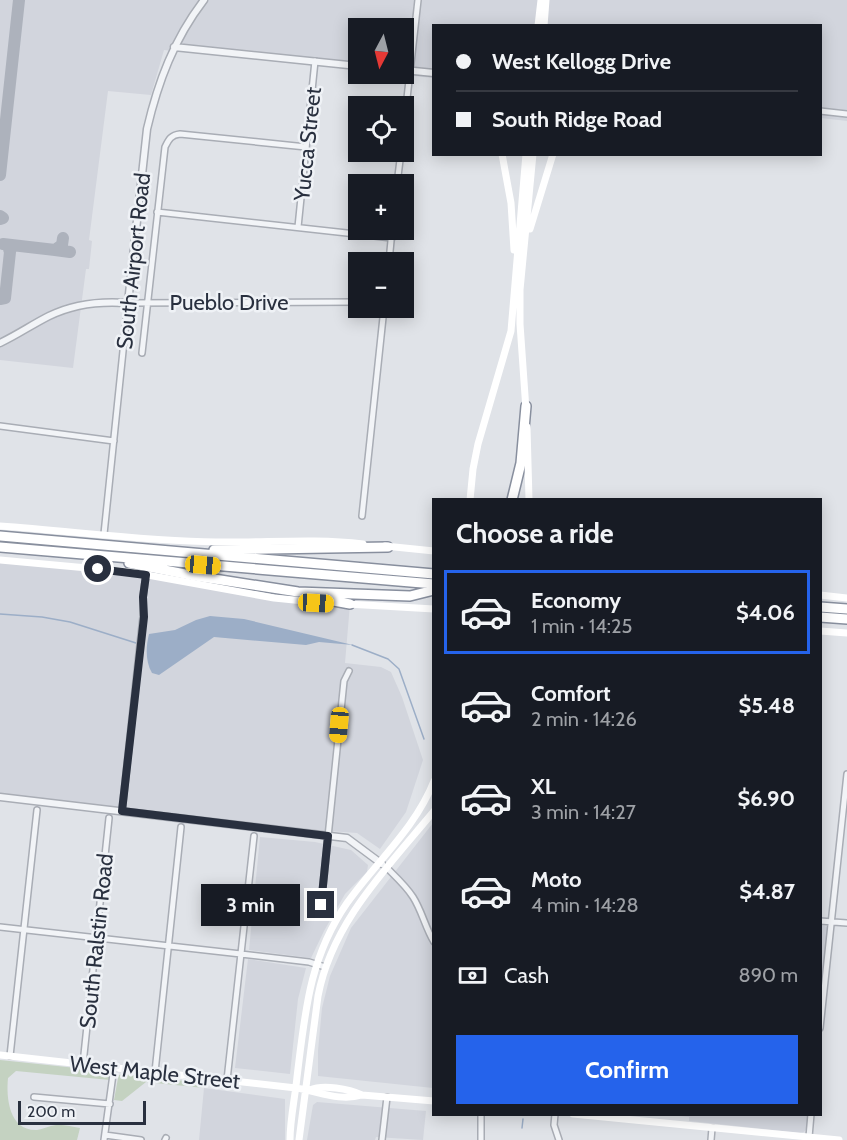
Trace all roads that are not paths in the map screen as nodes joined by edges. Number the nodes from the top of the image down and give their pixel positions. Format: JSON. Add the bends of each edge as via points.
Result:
{"nodes":[{"id":1,"x":204,"y":0,"type":"edge"},
{"id":2,"x":418,"y":0,"type":"edge"},
{"id":3,"x":541,"y":0,"type":"edge"},
{"id":4,"x":546,"y":0,"type":"edge"},
{"id":5,"x":414,"y":24,"type":"edge"},
{"id":6,"x":538,"y":24,"type":"edge"},
{"id":7,"x":544,"y":24,"type":"edge"},
{"id":8,"x":174,"y":47,"type":"junction"},
{"id":9,"x":315,"y":61,"type":"junction"},
{"id":10,"x":348,"y":65,"type":"edge"},
{"id":11,"x":414,"y":72,"type":"edge"},
{"id":12,"x":432,"y":73,"type":"edge"},
{"id":13,"x":822,"y":111,"type":"edge"},
{"id":14,"x":847,"y":114,"type":"edge"},
{"id":15,"x":306,"y":147,"type":"junction"},
{"id":16,"x":502,"y":156,"type":"edge"},
{"id":17,"x":526,"y":156,"type":"edge"},
{"id":18,"x":533,"y":156,"type":"edge"},
{"id":19,"x":552,"y":156,"type":"edge"},
{"id":20,"x":157,"y":212,"type":"junction"},
{"id":21,"x":298,"y":228,"type":"junction"},
{"id":22,"x":348,"y":233,"type":"edge"},
{"id":23,"x":525,"y":246,"type":"junction"},
{"id":24,"x":516,"y":269,"type":"junction"},
{"id":25,"x":148,"y":302,"type":"junction"},
{"id":26,"x":348,"y":302,"type":"edge"},
{"id":27,"x":128,"y":303,"type":"junction"},
{"id":28,"x":383,"y":318,"type":"edge"},
{"id":29,"x":0,"y":343,"type":"edge"},
{"id":30,"x":142,"y":353,"type":"dead end"},
{"id":31,"x":526,"y":406,"type":"junction"},
{"id":32,"x":0,"y":426,"type":"edge"},
{"id":33,"x":114,"y":441,"type":"junction"},
{"id":34,"x":469,"y":498,"type":"edge"},
{"id":35,"x":512,"y":498,"type":"edge"},
{"id":36,"x":529,"y":498,"type":"edge"},
{"id":37,"x":362,"y":516,"type":"dead end"},
{"id":38,"x":0,"y":526,"type":"edge"},
{"id":39,"x":104,"y":534,"type":"junction"},
{"id":40,"x":0,"y":536,"type":"edge"},
{"id":41,"x":0,"y":547,"type":"edge"},
{"id":42,"x":388,"y":547,"type":"junction"},
{"id":43,"x":431,"y":550,"type":"edge"},
{"id":44,"x":174,"y":552,"type":"junction"},
{"id":45,"x":74,"y":553,"type":"junction"},
{"id":46,"x":0,"y":560,"type":"edge"},
{"id":47,"x":432,"y":574,"type":"edge"},
{"id":48,"x":146,"y":575,"type":"junction"},
{"id":49,"x":432,"y":584,"type":"edge"},
{"id":50,"x":266,"y":588,"type":"junction"},
{"id":51,"x":432,"y":590,"type":"edge"},
{"id":52,"x":822,"y":595,"type":"edge"},
{"id":53,"x":847,"y":598,"type":"edge"},
{"id":54,"x":350,"y":604,"type":"junction"},
{"id":55,"x":822,"y":607,"type":"edge"},
{"id":56,"x":847,"y":609,"type":"edge"},
{"id":57,"x":432,"y":611,"type":"edge"},
{"id":58,"x":822,"y":618,"type":"edge"},
{"id":59,"x":847,"y":619,"type":"edge"},
{"id":60,"x":822,"y":631,"type":"edge"},
{"id":61,"x":847,"y":633,"type":"edge"},
{"id":62,"x":349,"y":671,"type":"dead end"},
{"id":63,"x":847,"y":774,"type":"edge"},
{"id":64,"x":432,"y":785,"type":"edge"},
{"id":65,"x":0,"y":797,"type":"edge"},
{"id":66,"x":38,"y":810,"type":"dead end"},
{"id":67,"x":122,"y":811,"type":"junction"},
{"id":68,"x":432,"y":813,"type":"edge"},
{"id":69,"x":109,"y":818,"type":"dead end"},
{"id":70,"x":181,"y":827,"type":"dead end"},
{"id":71,"x":328,"y":836,"type":"junction"},
{"id":72,"x":254,"y":837,"type":"dead end"},
{"id":73,"x":380,"y":862,"type":"junction"},
{"id":74,"x":387,"y":868,"type":"junction"},
{"id":75,"x":321,"y":905,"type":"dead end"},
{"id":76,"x":822,"y":921,"type":"edge"},
{"id":77,"x":832,"y":922,"type":"junction"},
{"id":78,"x":847,"y":923,"type":"edge"},
{"id":79,"x":0,"y":927,"type":"edge"},
{"id":80,"x":24,"y":929,"type":"junction"},
{"id":81,"x":97,"y":938,"type":"junction"},
{"id":82,"x":432,"y":938,"type":"edge"},
{"id":83,"x":168,"y":946,"type":"junction"},
{"id":84,"x":241,"y":954,"type":"junction"},
{"id":85,"x":317,"y":965,"type":"junction"},
{"id":86,"x":325,"y":967,"type":"junction"},
{"id":87,"x":822,"y":1010,"type":"edge"},
{"id":88,"x":0,"y":1054,"type":"edge"},
{"id":89,"x":10,"y":1056,"type":"junction"},
{"id":90,"x":83,"y":1064,"type":"junction"},
{"id":91,"x":114,"y":1067,"type":"junction"},
{"id":92,"x":155,"y":1072,"type":"junction"},
{"id":93,"x":227,"y":1080,"type":"junction"},
{"id":94,"x":296,"y":1088,"type":"junction"},
{"id":95,"x":308,"y":1090,"type":"junction"},
{"id":96,"x":34,"y":1096,"type":"dead end"},
{"id":97,"x":387,"y":1097,"type":"junction"},
{"id":98,"x":432,"y":1101,"type":"edge"},
{"id":99,"x":110,"y":1104,"type":"junction"},
{"id":100,"x":482,"y":1116,"type":"edge"},
{"id":101,"x":555,"y":1116,"type":"edge"},
{"id":102,"x":593,"y":1116,"type":"edge"},
{"id":103,"x":811,"y":1116,"type":"edge"},
{"id":104,"x":712,"y":1128,"type":"junction"},
{"id":105,"x":809,"y":1137,"type":"junction"},
{"id":106,"x":104,"y":1138,"type":"edge"},
{"id":107,"x":141,"y":1140,"type":"edge"},
{"id":108,"x":290,"y":1140,"type":"edge"},
{"id":109,"x":299,"y":1140,"type":"edge"},
{"id":110,"x":382,"y":1140,"type":"edge"},
{"id":111,"x":481,"y":1140,"type":"edge"},
{"id":112,"x":559,"y":1140,"type":"edge"},
{"id":113,"x":711,"y":1140,"type":"edge"},
{"id":114,"x":839,"y":1140,"type":"edge"}],
"edges":[{"from":1,"to":8,"type":"street","name":"South Airport Road"},
{"from":2,"to":5,"type":"street"},
{"from":3,"to":6,"type":"main road"},
{"from":4,"to":7,"type":"main road"},
{"from":8,"to":9,"type":"street"},
{"from":8,"to":27,"type":"street","name":"South Airport Road","via":[[147,129]]},
{"from":9,"to":10,"type":"street"},
{"from":9,"to":15,"type":"street","name":"Yucca Street"},
{"from":11,"to":12,"type":"street"},
{"from":13,"to":14,"type":"street"},
{"from":15,"to":20,"type":"street","via":[[173,135],[165,147]]},
{"from":15,"to":21,"type":"street","name":"Yucca Street"},
{"from":16,"to":24,"type":"main road"},
{"from":17,"to":24,"type":"main road"},
{"from":18,"to":23,"type":"main road"},
{"from":19,"to":23,"type":"main road"},
{"from":20,"to":21,"type":"street"},
{"from":20,"to":25,"type":"street"},
{"from":21,"to":22,"type":"street"},
{"from":23,"to":31,"type":"main road","via":[[520,290]]},
{"from":24,"to":34,"type":"main road","via":[[511,331],[476,456]]},
{"from":25,"to":26,"type":"street","name":"Pueblo Drive"},
{"from":25,"to":27,"type":"street","name":"Pueblo Drive"},
{"from":25,"to":30,"type":"street"},
{"from":27,"to":29,"type":"street","name":"Pueblo Drive","via":[[74,306]]},
{"from":27,"to":33,"type":"street","name":"South Airport Road"},
{"from":28,"to":37,"type":"street"},
{"from":31,"to":35,"type":"highway","via":[[521,463]]},
{"from":31,"to":36,"type":"main road"},
{"from":32,"to":33,"type":"street"},
{"from":33,"to":39,"type":"street","name":"South Airport Road"},
{"from":38,"to":39,"type":"main road"},
{"from":39,"to":42,"type":"main road","via":[[187,541],[323,540]]},
{"from":40,"to":44,"type":"highway"},
{"from":41,"to":45,"type":"highway"},
{"from":42,"to":43,"type":"main road"},
{"from":42,"to":44,"type":"highway"},
{"from":44,"to":47,"type":"highway"},
{"from":45,"to":49,"type":"highway"},
{"from":45,"to":50,"type":"highway"},
{"from":46,"to":48,"type":"main road"},
{"from":48,"to":54,"type":"main road","via":[[274,598]]},
{"from":48,"to":67,"type":"street"},
{"from":50,"to":51,"type":"highway","via":[[410,596]]},
{"from":50,"to":54,"type":"highway"},
{"from":52,"to":53,"type":"main road"},
{"from":54,"to":57,"type":"main road"},
{"from":55,"to":56,"type":"highway"},
{"from":58,"to":59,"type":"highway"},
{"from":60,"to":61,"type":"main road"},
{"from":62,"to":71,"type":"street","via":[[344,681]]},
{"from":63,"to":77,"type":"street"},
{"from":64,"to":73,"type":"main road","via":[[419,810]]},
{"from":65,"to":67,"type":"street"},
{"from":66,"to":80,"type":"street"},
{"from":67,"to":71,"type":"street"},
{"from":68,"to":74,"type":"main road"},
{"from":69,"to":81,"type":"street","name":"South Ralstin Road"},
{"from":70,"to":83,"type":"street"},
{"from":71,"to":73,"type":"street","via":[[351,839]]},
{"from":71,"to":75,"type":"street"},
{"from":72,"to":84,"type":"street"},
{"from":73,"to":74,"type":"street"},
{"from":73,"to":85,"type":"main road","via":[[342,910]]},
{"from":74,"to":82,"type":"street","via":[[414,898]]},
{"from":74,"to":86,"type":"main road","via":[[353,910]]},
{"from":76,"to":77,"type":"street"},
{"from":77,"to":78,"type":"street"},
{"from":77,"to":87,"type":"street"},
{"from":79,"to":80,"type":"street"},
{"from":80,"to":81,"type":"street"},
{"from":80,"to":89,"type":"street"},
{"from":81,"to":83,"type":"street"},
{"from":81,"to":90,"type":"street","name":"South Ralstin Road"},
{"from":83,"to":84,"type":"street"},
{"from":83,"to":92,"type":"street"},
{"from":84,"to":85,"type":"street"},
{"from":84,"to":93,"type":"street"},
{"from":85,"to":86,"type":"street"},
{"from":85,"to":94,"type":"main road","via":[[305,1008]]},
{"from":86,"to":95,"type":"main road"},
{"from":88,"to":89,"type":"main road","name":"West Maple Street"},
{"from":89,"to":90,"type":"main road","name":"West Maple Street"},
{"from":90,"to":91,"type":"main road","name":"West Maple Street"},
{"from":91,"to":92,"type":"main road","name":"West Maple Street"},
{"from":91,"to":99,"type":"street"},
{"from":92,"to":93,"type":"main road","name":"West Maple Street"},
{"from":93,"to":94,"type":"main road","name":"West Maple Street"},
{"from":94,"to":95,"type":"main road","name":"West Maple Street"},
{"from":94,"to":108,"type":"main road"},
{"from":95,"to":97,"type":"main road","name":"West Maple Street","via":[[316,1087]]},
{"from":95,"to":109,"type":"main road"},
{"from":96,"to":99,"type":"street"},
{"from":97,"to":98,"type":"main road","name":"West Maple Street"},
{"from":97,"to":110,"type":"street"},
{"from":99,"to":106,"type":"street"},
{"from":100,"to":111,"type":"street"},
{"from":101,"to":112,"type":"street"},
{"from":102,"to":104,"type":"main road"},
{"from":103,"to":105,"type":"street"},
{"from":104,"to":105,"type":"main road"},
{"from":104,"to":113,"type":"street"},
{"from":105,"to":114,"type":"main road"},
{"from":106,"to":107,"type":"street"}]}
